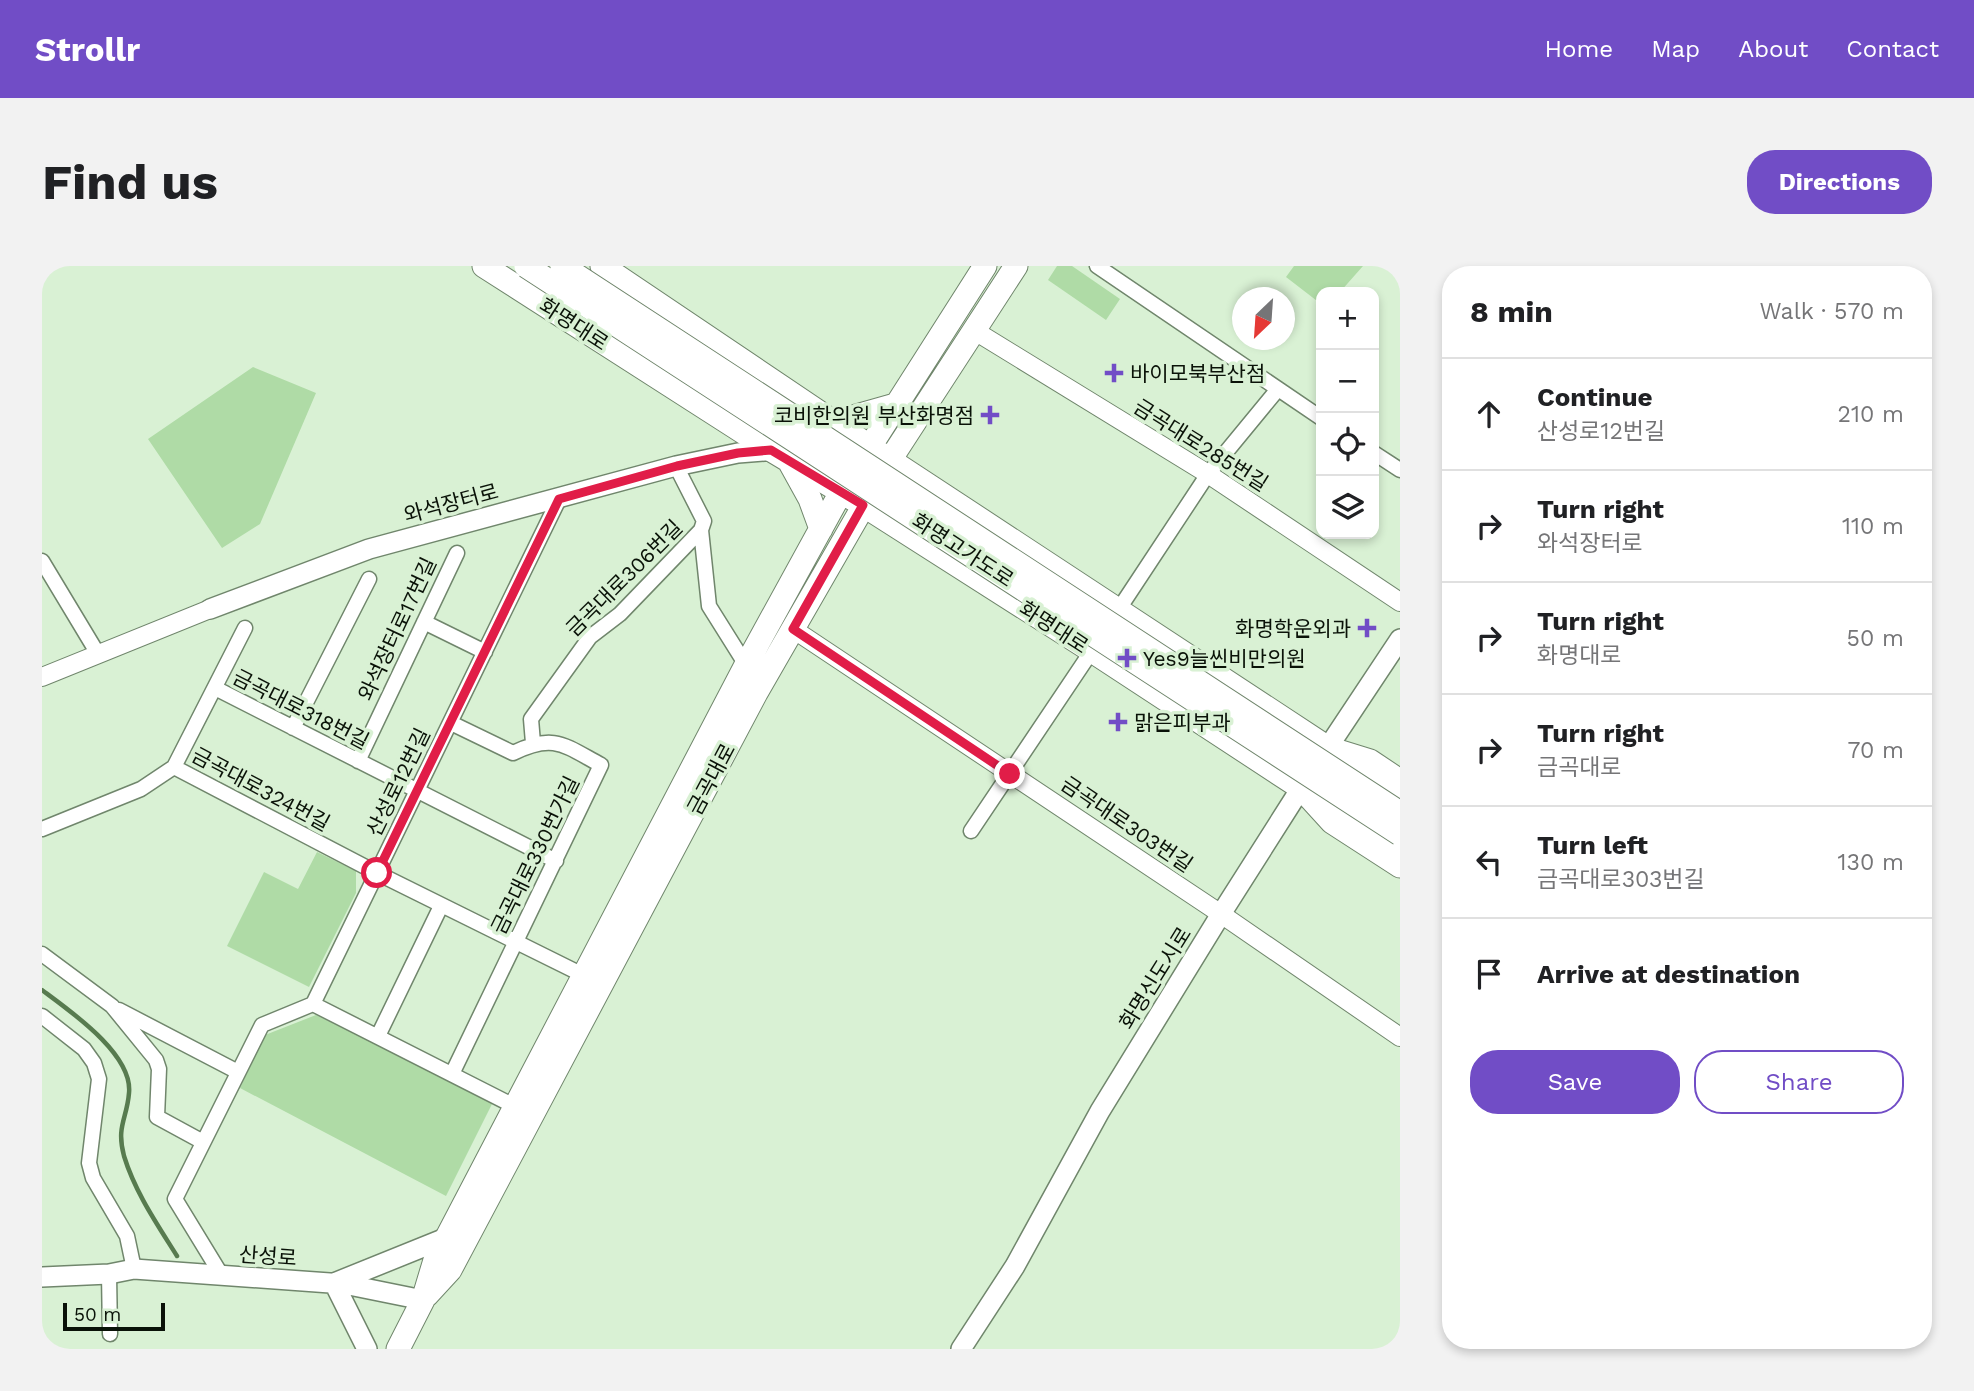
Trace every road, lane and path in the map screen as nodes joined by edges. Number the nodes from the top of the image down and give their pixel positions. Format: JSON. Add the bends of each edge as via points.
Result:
{"nodes":[{"id":1,"x":484,"y":266,"type":"edge"},
{"id":2,"x":526,"y":266,"type":"edge"},
{"id":3,"x":562,"y":266,"type":"edge"},
{"id":4,"x":603,"y":266,"type":"edge"},
{"id":5,"x":985,"y":266,"type":"edge"},
{"id":6,"x":1016,"y":266,"type":"edge"},
{"id":7,"x":1097,"y":266,"type":"edge"},
{"id":8,"x":975,"y":331,"type":"junction"},
{"id":9,"x":1278,"y":389,"type":"junction"},
{"id":10,"x":895,"y":405,"type":"junction"},
{"id":11,"x":1316,"y":415,"type":"edge"},
{"id":12,"x":835,"y":422,"type":"junction"},
{"id":13,"x":865,"y":451,"type":"junction"},
{"id":14,"x":780,"y":455,"type":"junction"},
{"id":15,"x":1379,"y":456,"type":"edge"},
{"id":16,"x":890,"y":460,"type":"junction"},
{"id":17,"x":677,"y":466,"type":"junction"},
{"id":18,"x":1400,"y":470,"type":"edge"},
{"id":19,"x":1208,"y":474,"type":"junction"},
{"id":20,"x":841,"y":492,"type":"junction"},
{"id":21,"x":559,"y":499,"type":"junction"},
{"id":22,"x":863,"y":505,"type":"junction"},
{"id":23,"x":821,"y":529,"type":"junction"},
{"id":24,"x":701,"y":530,"type":"junction"},
{"id":25,"x":457,"y":553,"type":"dead end"},
{"id":26,"x":42,"y":561,"type":"edge"},
{"id":27,"x":369,"y":579,"type":"dead end"},
{"id":28,"x":1400,"y":602,"type":"edge"},
{"id":29,"x":210,"y":609,"type":"joint"},
{"id":30,"x":1119,"y":609,"type":"junction"},
{"id":31,"x":424,"y":622,"type":"junction"},
{"id":32,"x":245,"y":628,"type":"dead end"},
{"id":33,"x":793,"y":629,"type":"junction"},
{"id":34,"x":1400,"y":639,"type":"edge"},
{"id":35,"x":1091,"y":651,"type":"junction"},
{"id":36,"x":485,"y":652,"type":"junction"},
{"id":37,"x":98,"y":654,"type":"junction"},
{"id":38,"x":746,"y":665,"type":"junction"},
{"id":39,"x":42,"y":677,"type":"edge"},
{"id":40,"x":215,"y":688,"type":"junction"},
{"id":41,"x":451,"y":723,"type":"junction"},
{"id":42,"x":293,"y":728,"type":"junction"},
{"id":43,"x":533,"y":743,"type":"junction"},
{"id":44,"x":1328,"y":748,"type":"junction"},
{"id":45,"x":358,"y":761,"type":"junction"},
{"id":46,"x":174,"y":767,"type":"junction"},
{"id":47,"x":1010,"y":774,"type":"junction"},
{"id":48,"x":1390,"y":782,"type":"edge"},
{"id":49,"x":1301,"y":788,"type":"junction"},
{"id":50,"x":417,"y":791,"type":"junction"},
{"id":51,"x":1400,"y":796,"type":"edge"},
{"id":52,"x":1400,"y":813,"type":"edge"},
{"id":53,"x":42,"y":829,"type":"edge"},
{"id":54,"x":971,"y":831,"type":"dead end"},
{"id":55,"x":1400,"y":834,"type":"edge"},
{"id":56,"x":1400,"y":852,"type":"edge"},
{"id":57,"x":556,"y":861,"type":"junction"},
{"id":58,"x":1400,"y":866,"type":"edge"},
{"id":59,"x":377,"y":873,"type":"junction"},
{"id":60,"x":442,"y":906,"type":"junction"},
{"id":61,"x":1221,"y":914,"type":"junction"},
{"id":62,"x":517,"y":943,"type":"junction"},
{"id":63,"x":42,"y":954,"type":"edge"},
{"id":64,"x":584,"y":976,"type":"junction"},
{"id":65,"x":313,"y":1004,"type":"junction"},
{"id":66,"x":112,"y":1006,"type":"junction"},
{"id":67,"x":42,"y":1016,"type":"edge"},
{"id":68,"x":378,"y":1036,"type":"junction"},
{"id":69,"x":1400,"y":1037,"type":"edge"},
{"id":70,"x":238,"y":1072,"type":"junction"},
{"id":71,"x":452,"y":1074,"type":"junction"},
{"id":72,"x":516,"y":1107,"type":"junction"},
{"id":73,"x":203,"y":1142,"type":"junction"},
{"id":74,"x":448,"y":1237,"type":"junction"},
{"id":75,"x":134,"y":1269,"type":"junction"},
{"id":76,"x":109,"y":1274,"type":"junction"},
{"id":77,"x":222,"y":1276,"type":"junction"},
{"id":78,"x":42,"y":1277,"type":"edge"},
{"id":79,"x":334,"y":1283,"type":"junction"},
{"id":80,"x":423,"y":1300,"type":"junction"},
{"id":81,"x":110,"y":1334,"type":"dead end"},
{"id":82,"x":367,"y":1349,"type":"edge"},
{"id":83,"x":398,"y":1349,"type":"edge"},
{"id":84,"x":961,"y":1349,"type":"edge"}],
"edges":[{"from":1,"to":14,"type":"main road","name":"화명대로"},
{"from":2,"to":55,"type":"main road","name":"화명고가도로","bridge":true},
{"from":3,"to":52,"type":"main road","name":"화명고가도로","bridge":true},
{"from":4,"to":12,"type":"main road"},
{"from":5,"to":10,"type":"main road","name":"금곡대로"},
{"from":6,"to":8,"type":"main road","name":"금곡대로"},
{"from":7,"to":9,"type":"street"},
{"from":8,"to":16,"type":"main road","name":"금곡대로"},
{"from":8,"to":19,"type":"street","name":"금곡대로285번길"},
{"from":9,"to":11,"type":"street"},
{"from":9,"to":19,"type":"street"},
{"from":10,"to":12,"type":"main road"},
{"from":10,"to":13,"type":"main road","name":"금곡대로"},
{"from":12,"to":13,"type":"main road"},
{"from":13,"to":14,"type":"main road","name":"와석장터로"},
{"from":13,"to":16,"type":"main road"},
{"from":13,"to":20,"type":"main road","name":"금곡대로"},
{"from":14,"to":17,"type":"main road","name":"와석장터로","via":[[738,453]]},
{"from":14,"to":20,"type":"main road","name":"화명대로"},
{"from":14,"to":23,"type":"main road","via":[[810,499]]},
{"from":15,"to":18,"type":"street"},
{"from":16,"to":22,"type":"main road","name":"금곡대로"},
{"from":16,"to":30,"type":"main road"},
{"from":17,"to":21,"type":"main road","name":"와석장터로"},
{"from":17,"to":24,"type":"street","via":[[704,521]]},
{"from":19,"to":28,"type":"street","name":"금곡대로285번길"},
{"from":19,"to":30,"type":"street"},
{"from":20,"to":22,"type":"main road","name":"화명대로"},
{"from":20,"to":23,"type":"main road","name":"금곡대로"},
{"from":21,"to":29,"type":"main road","name":"와석장터로","via":[[369,549]]},
{"from":21,"to":36,"type":"street","name":"산성로12번길"},
{"from":22,"to":33,"type":"main road","name":"금곡대로"},
{"from":22,"to":35,"type":"main road","name":"화명대로"},
{"from":23,"to":38,"type":"main road","name":"금곡대로"},
{"from":24,"to":38,"type":"street","name":"금곡대로306번길","via":[[709,606]]},
{"from":24,"to":43,"type":"street","name":"금곡대로306번길","via":[[620,614],[590,637],[531,719]]},
{"from":25,"to":31,"type":"street","name":"와석장터로17번길"},
{"from":26,"to":37,"type":"street"},
{"from":27,"to":42,"type":"street"},
{"from":29,"to":37,"type":"street","name":"와석장터로"},
{"from":30,"to":35,"type":"street"},
{"from":30,"to":44,"type":"main road"},
{"from":31,"to":36,"type":"street"},
{"from":31,"to":45,"type":"street","name":"와석장터로17번길"},
{"from":32,"to":40,"type":"street"},
{"from":33,"to":47,"type":"street","name":"금곡대로303번길"},
{"from":33,"to":80,"type":"main road","name":"금곡대로","via":[[450,1270]]},
{"from":34,"to":44,"type":"main road","name":"화명신도시로"},
{"from":35,"to":47,"type":"street"},
{"from":35,"to":49,"type":"main road","name":"화명대로"},
{"from":36,"to":41,"type":"street","name":"산성로12번길"},
{"from":37,"to":39,"type":"street","name":"와석장터로"},
{"from":38,"to":64,"type":"main road","name":"금곡대로"},
{"from":40,"to":42,"type":"street","name":"금곡대로318번길"},
{"from":40,"to":46,"type":"street"},
{"from":41,"to":43,"type":"street","name":"금곡대로330번가길","via":[[513,753]]},
{"from":41,"to":50,"type":"street","name":"산성로12번길"},
{"from":42,"to":45,"type":"street","name":"금곡대로318번길"},
{"from":43,"to":57,"type":"street","name":"금곡대로330번가길","via":[[560,743],[601,765]]},
{"from":44,"to":48,"type":"main road"},
{"from":44,"to":49,"type":"main road","name":"화명신도시로"},
{"from":45,"to":50,"type":"street","name":"금곡대로318번길"},
{"from":46,"to":53,"type":"street","via":[[141,789]]},
{"from":46,"to":59,"type":"street","name":"금곡대로324번길"},
{"from":47,"to":54,"type":"street"},
{"from":47,"to":61,"type":"street","name":"금곡대로303번길"},
{"from":48,"to":51,"type":"main road"},
{"from":49,"to":56,"type":"main road"},
{"from":49,"to":58,"type":"main road","name":"화명대로","via":[[1332,822]]},
{"from":49,"to":61,"type":"main road","name":"화명신도시로"},
{"from":50,"to":57,"type":"street","name":"금곡대로318번길"},
{"from":50,"to":59,"type":"street","name":"산성로12번길"},
{"from":57,"to":62,"type":"street","name":"금곡대로330번가길"},
{"from":59,"to":60,"type":"street","name":"금곡대로324번길"},
{"from":59,"to":65,"type":"street","name":"산성로12번길"},
{"from":60,"to":62,"type":"street","name":"금곡대로324번길"},
{"from":60,"to":68,"type":"street"},
{"from":61,"to":69,"type":"street","name":"금곡대로303번길"},
{"from":61,"to":84,"type":"main road","name":"화명신도시로","via":[[1100,1111],[1015,1266]]},
{"from":62,"to":64,"type":"street","name":"금곡대로324번길"},
{"from":62,"to":71,"type":"street","name":"금곡대로330번가길"},
{"from":63,"to":66,"type":"street"},
{"from":64,"to":72,"type":"main road","name":"금곡대로"},
{"from":65,"to":68,"type":"street"},
{"from":65,"to":70,"type":"street","via":[[262,1025]]},
{"from":66,"to":70,"type":"street"},
{"from":66,"to":73,"type":"street","via":[[156,1060],[157,1117]]},
{"from":67,"to":75,"type":"street","via":[[84,1049],[94,1063],[99,1079],[89,1163],[127,1236]]},
{"from":68,"to":71,"type":"street"},
{"from":70,"to":73,"type":"street"},
{"from":71,"to":72,"type":"street"},
{"from":72,"to":74,"type":"main road","name":"금곡대로"},
{"from":73,"to":77,"type":"street","via":[[175,1199]]},
{"from":74,"to":79,"type":"main road"},
{"from":74,"to":80,"type":"main road","name":"금곡대로"},
{"from":75,"to":76,"type":"main road","name":"산성로"},
{"from":75,"to":77,"type":"main road","name":"산성로"},
{"from":76,"to":78,"type":"main road","name":"산성로"},
{"from":76,"to":81,"type":"street"},
{"from":77,"to":79,"type":"main road","name":"산성로"},
{"from":79,"to":80,"type":"main road","name":"산성로"},
{"from":79,"to":82,"type":"main road"},
{"from":80,"to":83,"type":"main road","name":"금곡대로"}]}
